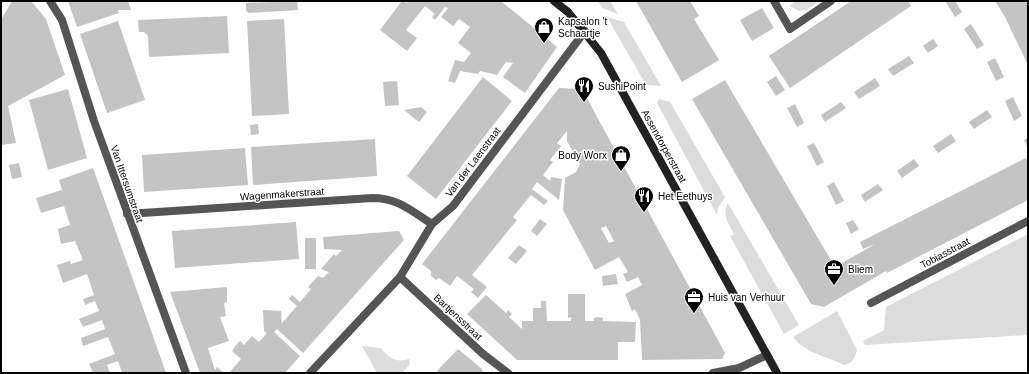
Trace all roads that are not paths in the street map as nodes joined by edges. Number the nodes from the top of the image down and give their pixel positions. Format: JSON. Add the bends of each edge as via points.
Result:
{"nodes":[{"id":1,"x":50,"y":1,"type":"edge"},
{"id":2,"x":554,"y":1,"type":"edge"},
{"id":3,"x":774,"y":1,"type":"edge"},
{"id":4,"x":831,"y":1,"type":"edge"},
{"id":5,"x":585,"y":31,"type":"junction"},
{"id":6,"x":127,"y":214,"type":"junction"},
{"id":7,"x":1028,"y":220,"type":"edge"},
{"id":8,"x":432,"y":224,"type":"junction"},
{"id":9,"x":400,"y":277,"type":"junction"},
{"id":10,"x":871,"y":303,"type":"dead end"},
{"id":11,"x":768,"y":355,"type":"junction"},
{"id":12,"x":505,"y":372,"type":"edge"},
{"id":13,"x":186,"y":373,"type":"edge"},
{"id":14,"x":310,"y":373,"type":"edge"},
{"id":15,"x":713,"y":373,"type":"edge"},
{"id":16,"x":777,"y":373,"type":"edge"}],
"edges":[{"from":1,"to":6,"type":"street","name":"Van Ittersumstraat","via":[[62,20]]},
{"from":2,"to":5,"type":"main road","name":"Assendorperstraat"},
{"from":3,"to":4,"type":"street","via":[[790,29]]},
{"from":5,"to":8,"type":"street","name":"Van der Laenstraat","via":[[453,206]]},
{"from":5,"to":11,"type":"main road","name":"Assendorperstraat","via":[[601,53]]},
{"from":6,"to":8,"type":"street","name":"Wagenmakerstraat","via":[[387,198],[400,202]]},
{"from":6,"to":13,"type":"street","name":"Van Ittersumstraat"},
{"from":7,"to":10,"type":"street","name":"Tobiasstraat"},
{"from":8,"to":9,"type":"street","name":"Van der Laenstraat"},
{"from":9,"to":12,"type":"street","name":"Bartjensstraat"},
{"from":9,"to":14,"type":"street","name":"Van der Laenstraat"},
{"from":11,"to":15,"type":"street","via":[[739,368]]},
{"from":11,"to":16,"type":"main road","name":"Assendorperstraat"}]}
